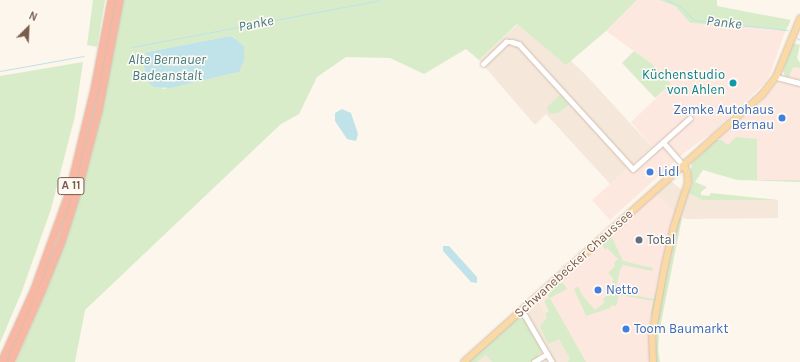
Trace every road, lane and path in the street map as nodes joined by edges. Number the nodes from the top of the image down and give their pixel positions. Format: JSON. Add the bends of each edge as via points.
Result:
{"nodes":[{"id":1,"x":111,"y":0,"type":"edge"},
{"id":2,"x":118,"y":0,"type":"edge"},
{"id":3,"x":800,"y":19,"type":"edge"},
{"id":4,"x":483,"y":64,"type":"dead end"},
{"id":5,"x":776,"y":77,"type":"junction"},
{"id":6,"x":800,"y":83,"type":"edge"},
{"id":7,"x":690,"y":118,"type":"dead end"},
{"id":8,"x":663,"y":142,"type":"junction"},
{"id":9,"x":684,"y":166,"type":"junction"},
{"id":10,"x":522,"y":310,"type":"junction"},
{"id":11,"x":547,"y":354,"type":"junction"},
{"id":12,"x":1,"y":362,"type":"edge"},
{"id":13,"x":10,"y":362,"type":"edge"},
{"id":14,"x":464,"y":362,"type":"edge"},
{"id":15,"x":534,"y":362,"type":"edge"},
{"id":16,"x":552,"y":362,"type":"edge"},
{"id":17,"x":653,"y":362,"type":"edge"}],
"edges":[{"from":1,"to":12,"type":"highway","number":"A 11","via":[[93,94],[69,192],[34,289]]},
{"from":2,"to":13,"type":"highway","number":"A 11","via":[[98,110],[77,190],[61,240]]},
{"from":3,"to":5,"type":"main road","name":"Schwanebecker Chaussee"},
{"from":4,"to":8,"type":"street","via":[[506,42],[519,44],[633,169]]},
{"from":5,"to":6,"type":"street"},
{"from":5,"to":9,"type":"main road","name":"Schwanebecker Chaussee","via":[[762,95]]},
{"from":7,"to":8,"type":"street"},
{"from":8,"to":9,"type":"street"},
{"from":9,"to":10,"type":"main road","name":"Schwanebecker Chaussee"},
{"from":9,"to":17,"type":"main road","via":[[688,183],[665,265],[652,335]]},
{"from":10,"to":11,"type":"street"},
{"from":10,"to":14,"type":"main road","name":"Schwanebecker Chaussee"},
{"from":11,"to":15,"type":"street"},
{"from":11,"to":16,"type":"street"}]}
